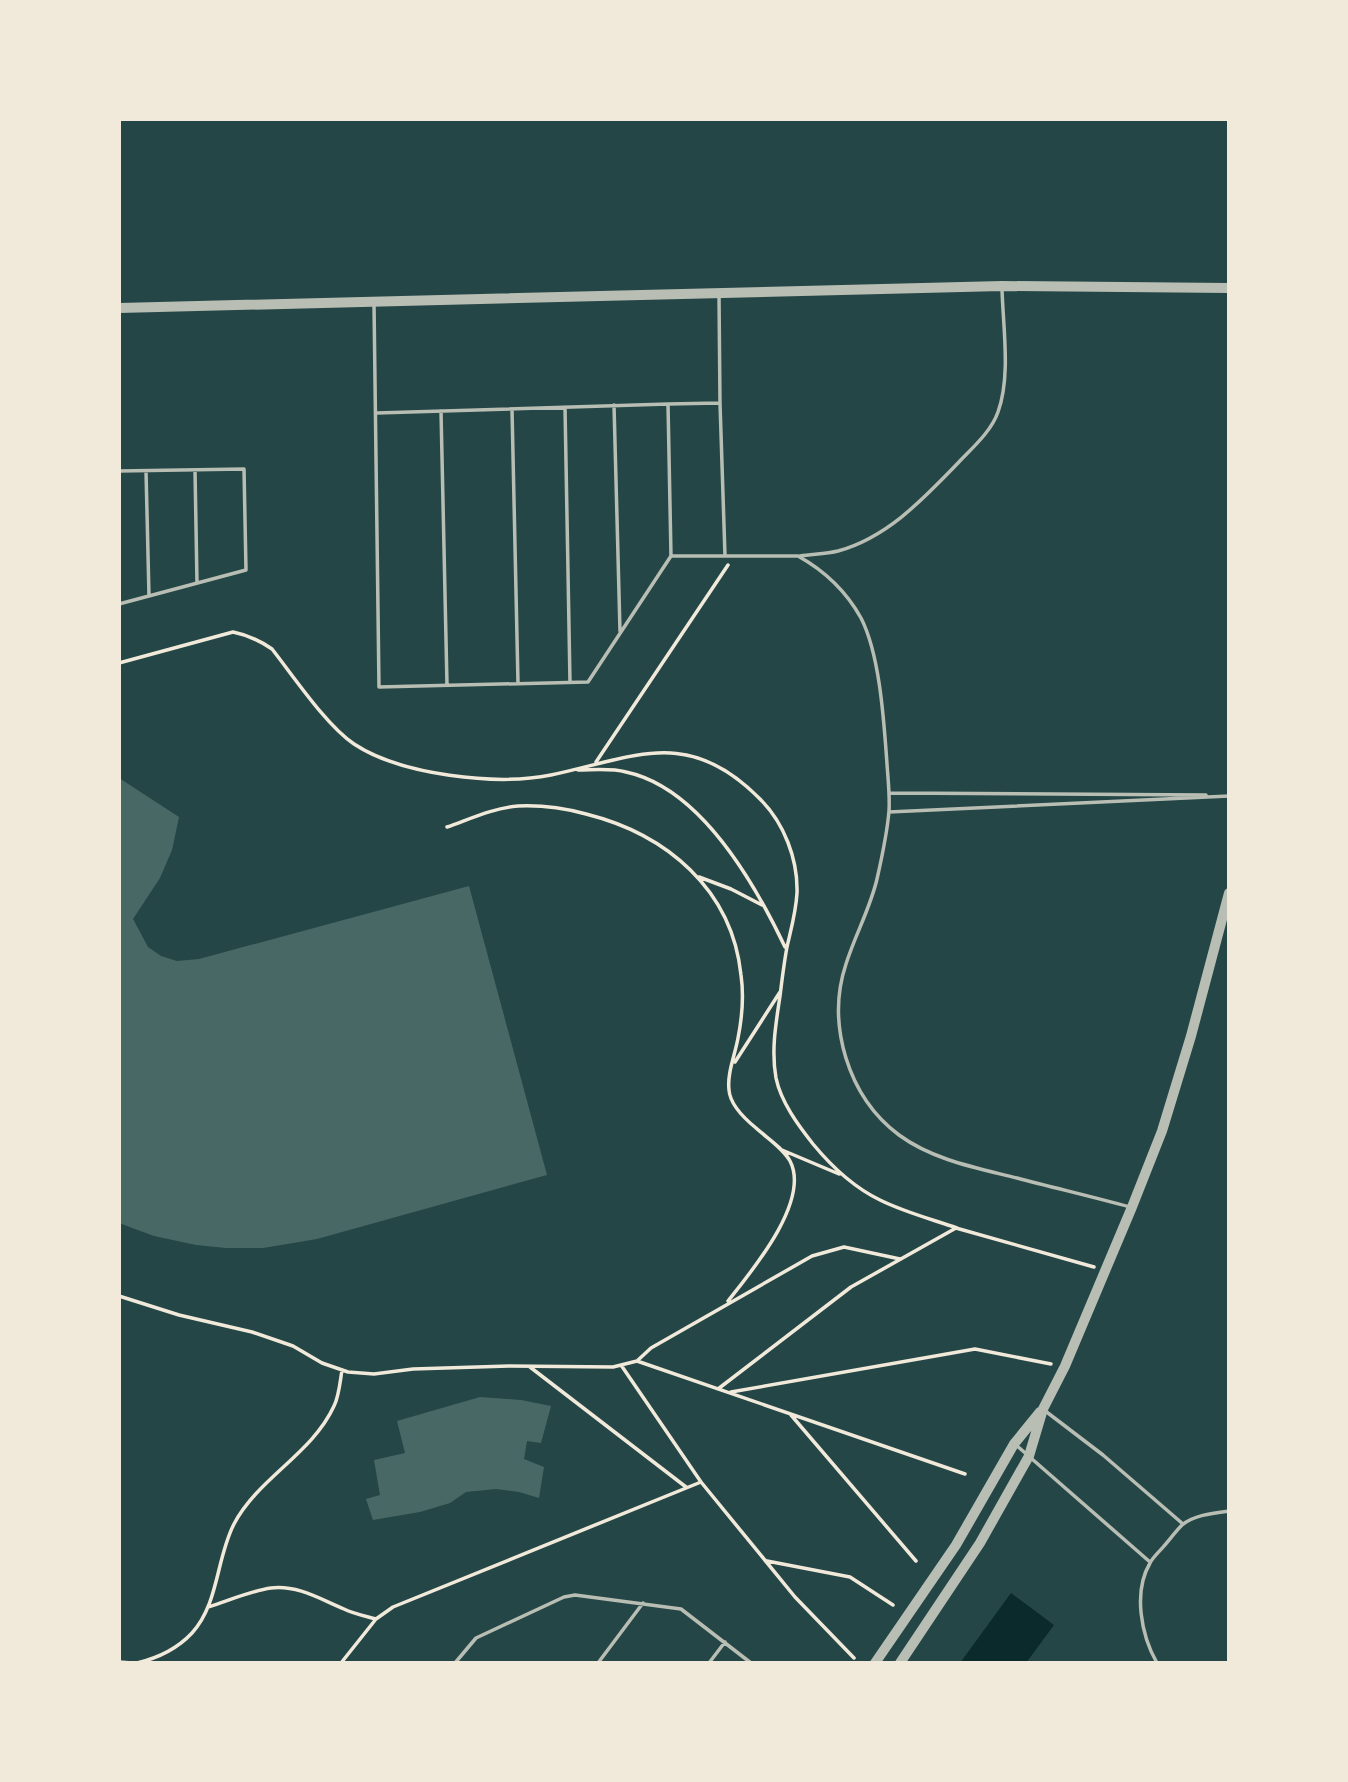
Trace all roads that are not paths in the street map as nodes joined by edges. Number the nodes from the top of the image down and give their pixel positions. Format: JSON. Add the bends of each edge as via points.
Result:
{"nodes":[{"id":1,"x":1002,"y":286,"type":"junction"},
{"id":2,"x":1229,"y":288,"type":"edge"},
{"id":3,"x":719,"y":293,"type":"junction"},
{"id":4,"x":374,"y":302,"type":"junction"},
{"id":5,"x":119,"y":308,"type":"edge"},
{"id":6,"x":720,"y":402,"type":"junction"},
{"id":7,"x":668,"y":404,"type":"junction"},
{"id":8,"x":614,"y":405,"type":"junction"},
{"id":9,"x":565,"y":407,"type":"junction"},
{"id":10,"x":512,"y":408,"type":"junction"},
{"id":11,"x":441,"y":411,"type":"junction"},
{"id":12,"x":376,"y":413,"type":"junction"},
{"id":13,"x":195,"y":470,"type":"junction"},
{"id":14,"x":119,"y":471,"type":"edge"},
{"id":15,"x":146,"y":471,"type":"junction"},
{"id":16,"x":671,"y":556,"type":"junction"},
{"id":17,"x":725,"y":556,"type":"junction"},
{"id":18,"x":798,"y":556,"type":"junction"},
{"id":19,"x":197,"y":584,"type":"junction"},
{"id":20,"x":149,"y":596,"type":"junction"},
{"id":21,"x":119,"y":604,"type":"edge"},
{"id":22,"x":620,"y":633,"type":"junction"},
{"id":23,"x":570,"y":682,"type":"junction"},
{"id":24,"x":518,"y":684,"type":"junction"},
{"id":25,"x":447,"y":685,"type":"junction"},
{"id":26,"x":889,"y":793,"type":"junction"},
{"id":27,"x":1229,"y":795,"type":"edge"},
{"id":28,"x":889,"y":812,"type":"junction"},
{"id":29,"x":1229,"y":893,"type":"edge"},
{"id":30,"x":1132,"y":1207,"type":"junction"},
{"id":31,"x":1043,"y":1409,"type":"junction"},
{"id":32,"x":1014,"y":1444,"type":"junction"},
{"id":33,"x":1029,"y":1456,"type":"junction"},
{"id":34,"x":1229,"y":1511,"type":"edge"},
{"id":35,"x":1184,"y":1524,"type":"junction"},
{"id":36,"x":1150,"y":1563,"type":"junction"},
{"id":37,"x":643,"y":1604,"type":"junction"},
{"id":38,"x":725,"y":1642,"type":"junction"},
{"id":39,"x":455,"y":1663,"type":"edge"},
{"id":40,"x":598,"y":1663,"type":"edge"},
{"id":41,"x":709,"y":1663,"type":"edge"},
{"id":42,"x":751,"y":1663,"type":"edge"},
{"id":43,"x":874,"y":1663,"type":"edge"},
{"id":44,"x":900,"y":1663,"type":"edge"},
{"id":45,"x":1157,"y":1663,"type":"edge"}],
"edges":[{"from":1,"to":2,"type":"street"},
{"from":1,"to":3,"type":"street"},
{"from":1,"to":18,"type":"lane","via":[[1004,369],[1000,404],[991,426],[925,496],[881,532],[837,551]]},
{"from":3,"to":4,"type":"street"},
{"from":3,"to":6,"type":"lane"},
{"from":4,"to":5,"type":"street"},
{"from":4,"to":12,"type":"lane"},
{"from":6,"to":7,"type":"lane"},
{"from":6,"to":17,"type":"lane"},
{"from":7,"to":8,"type":"lane"},
{"from":7,"to":16,"type":"lane"},
{"from":8,"to":9,"type":"lane"},
{"from":8,"to":22,"type":"lane"},
{"from":9,"to":10,"type":"lane"},
{"from":9,"to":23,"type":"lane"},
{"from":10,"to":11,"type":"lane"},
{"from":10,"to":24,"type":"lane"},
{"from":11,"to":12,"type":"lane"},
{"from":11,"to":25,"type":"lane"},
{"from":12,"to":25,"type":"lane","via":[[379,687]]},
{"from":13,"to":15,"type":"lane"},
{"from":13,"to":19,"type":"lane"},
{"from":13,"to":19,"type":"lane","via":[[244,468],[246,570]]},
{"from":14,"to":15,"type":"lane"},
{"from":15,"to":20,"type":"lane"},
{"from":16,"to":17,"type":"lane"},
{"from":16,"to":22,"type":"lane"},
{"from":17,"to":18,"type":"lane"},
{"from":18,"to":26,"type":"lane","via":[[815,565],[844,593],[867,632],[881,697]]},
{"from":19,"to":20,"type":"lane"},
{"from":20,"to":21,"type":"lane"},
{"from":22,"to":23,"type":"lane","via":[[588,682]]},
{"from":23,"to":24,"type":"lane"},
{"from":24,"to":25,"type":"lane"},
{"from":26,"to":27,"type":"lane"},
{"from":26,"to":28,"type":"lane"},
{"from":27,"to":28,"type":"lane"},
{"from":28,"to":30,"type":"lane","via":[[872,899],[845,966],[839,998],[842,1046],[860,1091],[888,1126],[934,1155]]},
{"from":29,"to":30,"type":"street","via":[[1162,1130]]},
{"from":30,"to":31,"type":"street"},
{"from":31,"to":32,"type":"street"},
{"from":31,"to":33,"type":"street"},
{"from":31,"to":35,"type":"lane"},
{"from":32,"to":33,"type":"lane"},
{"from":32,"to":43,"type":"street","via":[[956,1545]]},
{"from":33,"to":36,"type":"lane"},
{"from":33,"to":44,"type":"street","via":[[980,1544]]},
{"from":34,"to":35,"type":"lane"},
{"from":35,"to":36,"type":"lane"},
{"from":36,"to":45,"type":"lane","via":[[1141,1588],[1142,1612],[1144,1633]]},
{"from":37,"to":38,"type":"lane","via":[[681,1609]]},
{"from":37,"to":39,"type":"lane","via":[[564,1597],[476,1638]]},
{"from":37,"to":40,"type":"lane"},
{"from":38,"to":41,"type":"lane"},
{"from":38,"to":42,"type":"lane"}]}
